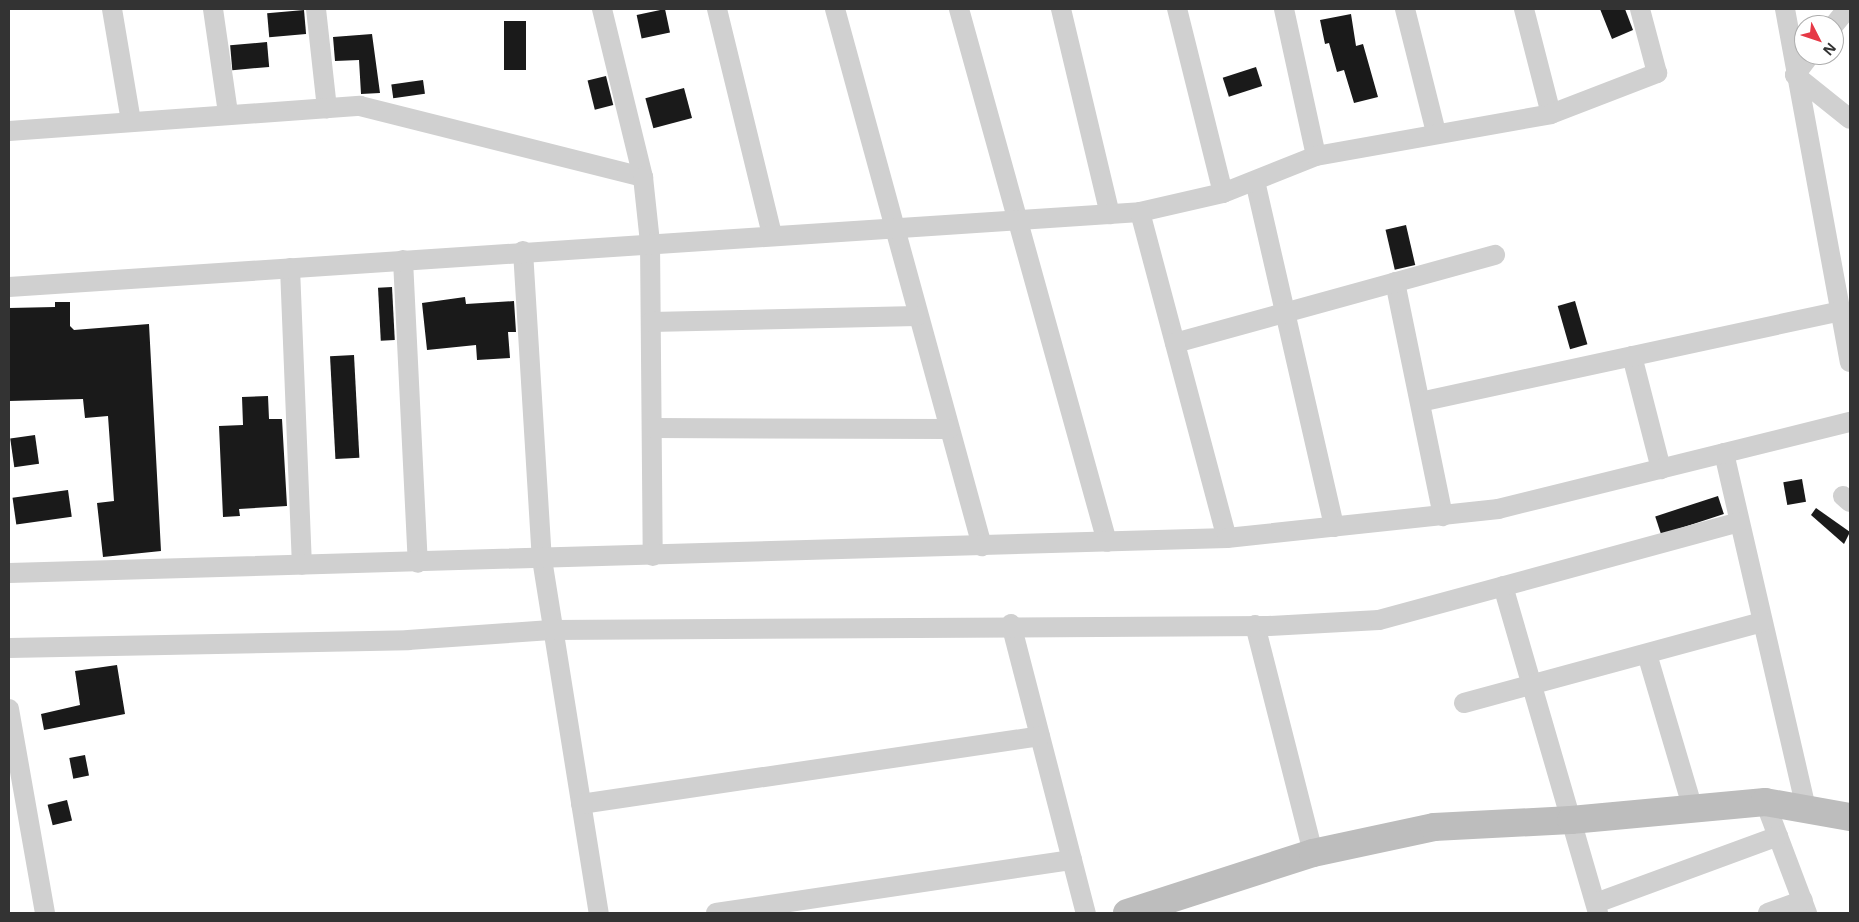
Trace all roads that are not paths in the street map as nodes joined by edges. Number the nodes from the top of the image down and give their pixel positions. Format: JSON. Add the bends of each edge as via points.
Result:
{"nodes":[{"id":1,"x":112,"y":9,"type":"edge"},
{"id":2,"x":213,"y":9,"type":"edge"},
{"id":3,"x":316,"y":9,"type":"edge"},
{"id":4,"x":602,"y":9,"type":"edge"},
{"id":5,"x":717,"y":9,"type":"edge"},
{"id":6,"x":835,"y":9,"type":"edge"},
{"id":7,"x":959,"y":9,"type":"edge"},
{"id":8,"x":1061,"y":9,"type":"edge"},
{"id":9,"x":1177,"y":9,"type":"edge"},
{"id":10,"x":1284,"y":9,"type":"edge"},
{"id":11,"x":1405,"y":9,"type":"edge"},
{"id":12,"x":1524,"y":9,"type":"edge"},
{"id":13,"x":1640,"y":9,"type":"edge"},
{"id":14,"x":1785,"y":9,"type":"edge"},
{"id":15,"x":1802,"y":65,"type":"edge"},
{"id":16,"x":1795,"y":74,"type":"junction"},
{"id":17,"x":327,"y":108,"type":"junction"},
{"id":18,"x":228,"y":113,"type":"junction"},
{"id":19,"x":1551,"y":114,"type":"junction"},
{"id":20,"x":1850,"y":118,"type":"edge"},
{"id":21,"x":130,"y":121,"type":"junction"},
{"id":22,"x":9,"y":131,"type":"edge"},
{"id":23,"x":1436,"y":132,"type":"junction"},
{"id":24,"x":1316,"y":156,"type":"junction"},
{"id":25,"x":644,"y":177,"type":"junction"},
{"id":26,"x":1255,"y":181,"type":"junction"},
{"id":27,"x":1223,"y":193,"type":"junction"},
{"id":28,"x":1140,"y":212,"type":"junction"},
{"id":29,"x":1110,"y":214,"type":"junction"},
{"id":30,"x":1014,"y":220,"type":"junction"},
{"id":31,"x":892,"y":227,"type":"junction"},
{"id":32,"x":772,"y":234,"type":"junction"},
{"id":33,"x":650,"y":242,"type":"junction"},
{"id":34,"x":523,"y":251,"type":"junction"},
{"id":35,"x":1495,"y":255,"type":"dead end"},
{"id":36,"x":403,"y":260,"type":"junction"},
{"id":37,"x":290,"y":268,"type":"junction"},
{"id":38,"x":1396,"y":282,"type":"junction"},
{"id":39,"x":9,"y":286,"type":"edge"},
{"id":40,"x":1285,"y":312,"type":"junction"},
{"id":41,"x":1841,"y":312,"type":"junction"},
{"id":42,"x":917,"y":316,"type":"junction"},
{"id":43,"x":651,"y":322,"type":"junction"},
{"id":44,"x":1175,"y":342,"type":"junction"},
{"id":45,"x":1632,"y":356,"type":"junction"},
{"id":46,"x":1850,"y":362,"type":"edge"},
{"id":47,"x":1420,"y":402,"type":"junction"},
{"id":48,"x":1850,"y":422,"type":"edge"},
{"id":49,"x":652,"y":428,"type":"junction"},
{"id":50,"x":949,"y":429,"type":"junction"},
{"id":51,"x":1724,"y":454,"type":"junction"},
{"id":52,"x":1661,"y":469,"type":"junction"},
{"id":53,"x":1442,"y":516,"type":"junction"},
{"id":54,"x":1739,"y":522,"type":"junction"},
{"id":55,"x":1334,"y":527,"type":"junction"},
{"id":56,"x":1227,"y":538,"type":"junction"},
{"id":57,"x":1107,"y":542,"type":"junction"},
{"id":58,"x":982,"y":546,"type":"junction"},
{"id":59,"x":654,"y":556,"type":"junction"},
{"id":60,"x":542,"y":559,"type":"junction"},
{"id":61,"x":418,"y":563,"type":"junction"},
{"id":62,"x":302,"y":566,"type":"junction"},
{"id":63,"x":9,"y":573,"type":"edge"},
{"id":64,"x":1503,"y":586,"type":"junction"},
{"id":65,"x":1762,"y":622,"type":"junction"},
{"id":66,"x":1011,"y":624,"type":"junction"},
{"id":67,"x":1255,"y":626,"type":"junction"},
{"id":68,"x":551,"y":630,"type":"junction"},
{"id":69,"x":9,"y":648,"type":"edge"},
{"id":70,"x":1647,"y":654,"type":"junction"},
{"id":71,"x":1532,"y":686,"type":"junction"},
{"id":72,"x":1464,"y":703,"type":"dead end"},
{"id":73,"x":9,"y":709,"type":"edge"},
{"id":74,"x":1040,"y":736,"type":"junction"},
{"id":75,"x":1765,"y":802,"type":"junction"},
{"id":76,"x":581,"y":804,"type":"junction"},
{"id":77,"x":1692,"y":806,"type":"junction"},
{"id":78,"x":1806,"y":808,"type":"junction"},
{"id":79,"x":1850,"y":817,"type":"edge"},
{"id":80,"x":1571,"y":820,"type":"junction"},
{"id":81,"x":1778,"y":836,"type":"junction"},
{"id":82,"x":1313,"y":854,"type":"junction"},
{"id":83,"x":1072,"y":860,"type":"junction"},
{"id":84,"x":1805,"y":907,"type":"edge"},
{"id":85,"x":1597,"y":908,"type":"edge"},
{"id":86,"x":45,"y":913,"type":"edge"},
{"id":87,"x":600,"y":913,"type":"edge"},
{"id":88,"x":716,"y":913,"type":"edge"},
{"id":89,"x":1086,"y":913,"type":"edge"},
{"id":90,"x":1128,"y":913,"type":"edge"},
{"id":91,"x":1768,"y":913,"type":"edge"}],
"edges":[{"from":1,"to":21,"type":"street"},
{"from":2,"to":18,"type":"street"},
{"from":3,"to":17,"type":"street"},
{"from":4,"to":25,"type":"street"},
{"from":5,"to":32,"type":"street"},
{"from":6,"to":31,"type":"street"},
{"from":7,"to":30,"type":"street"},
{"from":8,"to":29,"type":"street"},
{"from":9,"to":27,"type":"street"},
{"from":10,"to":24,"type":"street"},
{"from":11,"to":23,"type":"street"},
{"from":12,"to":19,"type":"street"},
{"from":13,"to":19,"type":"street","via":[[1657,73]]},
{"from":14,"to":16,"type":"street"},
{"from":15,"to":16,"type":"street"},
{"from":16,"to":20,"type":"street"},
{"from":16,"to":41,"type":"street"},
{"from":17,"to":18,"type":"street"},
{"from":17,"to":25,"type":"street","via":[[360,106]]},
{"from":18,"to":21,"type":"street"},
{"from":19,"to":23,"type":"street"},
{"from":21,"to":22,"type":"street"},
{"from":23,"to":24,"type":"street"},
{"from":24,"to":26,"type":"street"},
{"from":25,"to":33,"type":"street"},
{"from":26,"to":27,"type":"street"},
{"from":26,"to":40,"type":"street"},
{"from":27,"to":28,"type":"street"},
{"from":28,"to":29,"type":"street"},
{"from":28,"to":44,"type":"street"},
{"from":29,"to":30,"type":"street"},
{"from":30,"to":31,"type":"street"},
{"from":30,"to":57,"type":"street"},
{"from":31,"to":32,"type":"street"},
{"from":31,"to":42,"type":"street"},
{"from":32,"to":33,"type":"street"},
{"from":33,"to":34,"type":"street"},
{"from":33,"to":43,"type":"street"},
{"from":34,"to":36,"type":"street"},
{"from":34,"to":60,"type":"street"},
{"from":35,"to":38,"type":"street"},
{"from":36,"to":37,"type":"street"},
{"from":36,"to":61,"type":"street"},
{"from":37,"to":39,"type":"street"},
{"from":37,"to":62,"type":"street"},
{"from":38,"to":40,"type":"street"},
{"from":38,"to":47,"type":"street"},
{"from":40,"to":44,"type":"street"},
{"from":40,"to":55,"type":"street"},
{"from":41,"to":45,"type":"street"},
{"from":41,"to":46,"type":"street"},
{"from":42,"to":43,"type":"street"},
{"from":42,"to":50,"type":"street"},
{"from":43,"to":49,"type":"street"},
{"from":44,"to":56,"type":"street"},
{"from":45,"to":47,"type":"street"},
{"from":45,"to":52,"type":"street"},
{"from":47,"to":53,"type":"street"},
{"from":48,"to":51,"type":"street"},
{"from":49,"to":50,"type":"street"},
{"from":49,"to":59,"type":"street"},
{"from":50,"to":58,"type":"street"},
{"from":51,"to":52,"type":"street"},
{"from":51,"to":54,"type":"street"},
{"from":52,"to":53,"type":"street","via":[[1498,509]]},
{"from":53,"to":55,"type":"street"},
{"from":54,"to":64,"type":"street"},
{"from":54,"to":65,"type":"street"},
{"from":55,"to":56,"type":"street"},
{"from":56,"to":57,"type":"street"},
{"from":57,"to":58,"type":"street"},
{"from":58,"to":59,"type":"street"},
{"from":59,"to":60,"type":"street"},
{"from":60,"to":61,"type":"street"},
{"from":60,"to":68,"type":"street"},
{"from":61,"to":62,"type":"street"},
{"from":62,"to":63,"type":"street"},
{"from":64,"to":67,"type":"street","via":[[1379,620]]},
{"from":64,"to":71,"type":"street"},
{"from":65,"to":70,"type":"street"},
{"from":65,"to":78,"type":"street"},
{"from":66,"to":67,"type":"street"},
{"from":66,"to":68,"type":"street"},
{"from":66,"to":74,"type":"street"},
{"from":67,"to":82,"type":"street"},
{"from":68,"to":69,"type":"street","via":[[408,640]]},
{"from":68,"to":76,"type":"street"},
{"from":70,"to":71,"type":"street"},
{"from":70,"to":77,"type":"street"},
{"from":71,"to":72,"type":"street"},
{"from":71,"to":80,"type":"street"},
{"from":73,"to":86,"type":"street"},
{"from":74,"to":76,"type":"street"},
{"from":74,"to":83,"type":"street"},
{"from":75,"to":77,"type":"street"},
{"from":75,"to":78,"type":"street"},
{"from":75,"to":81,"type":"street"},
{"from":76,"to":87,"type":"street"},
{"from":77,"to":80,"type":"street"},
{"from":78,"to":79,"type":"street"},
{"from":80,"to":82,"type":"street","via":[[1434,827]]},
{"from":80,"to":85,"type":"street"},
{"from":81,"to":84,"type":"street"},
{"from":81,"to":85,"type":"street"},
{"from":82,"to":90,"type":"street"},
{"from":83,"to":88,"type":"street"},
{"from":83,"to":89,"type":"street"},
{"from":84,"to":91,"type":"street"}]}
